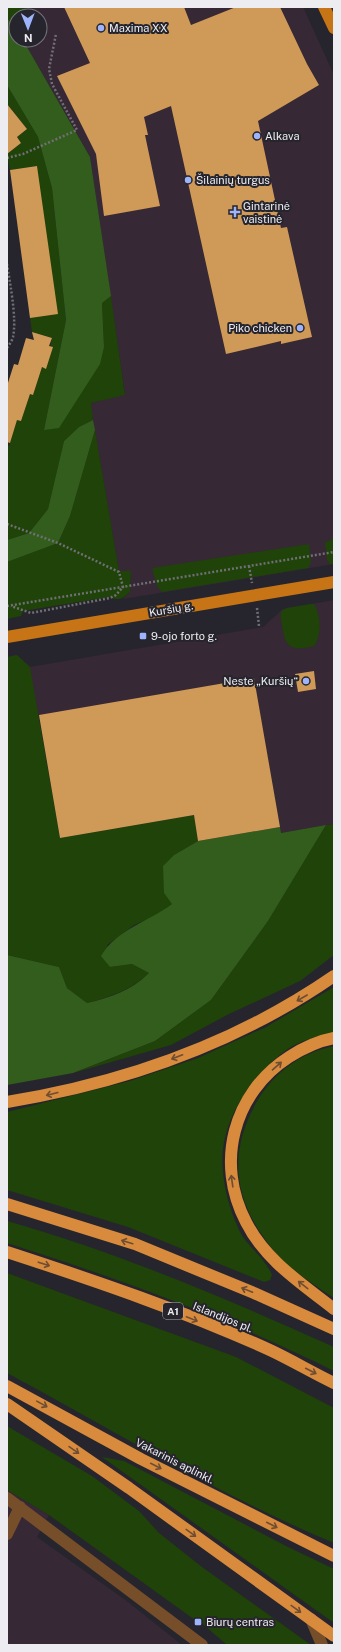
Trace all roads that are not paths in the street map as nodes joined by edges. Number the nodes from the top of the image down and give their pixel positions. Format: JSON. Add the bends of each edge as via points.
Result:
{"nodes":[{"id":1,"x":324,"y":7,"type":"edge"},
{"id":2,"x":334,"y":28,"type":"edge"},
{"id":3,"x":334,"y":582,"type":"edge"},
{"id":4,"x":7,"y":637,"type":"edge"},
{"id":5,"x":334,"y":976,"type":"edge"},
{"id":6,"x":334,"y":1038,"type":"edge"},
{"id":7,"x":7,"y":1102,"type":"edge"},
{"id":8,"x":7,"y":1204,"type":"edge"},
{"id":9,"x":7,"y":1252,"type":"edge"},
{"id":10,"x":334,"y":1309,"type":"edge"},
{"id":11,"x":334,"y":1329,"type":"edge"},
{"id":12,"x":334,"y":1383,"type":"edge"},
{"id":13,"x":7,"y":1386,"type":"edge"},
{"id":14,"x":7,"y":1404,"type":"edge"},
{"id":15,"x":7,"y":1498,"type":"edge"},
{"id":16,"x":13,"y":1513,"type":"edge"},
{"id":17,"x":7,"y":1534,"type":"edge"},
{"id":18,"x":334,"y":1556,"type":"edge"},
{"id":19,"x":311,"y":1619,"type":"junction"},
{"id":20,"x":334,"y":1636,"type":"edge"},
{"id":21,"x":202,"y":1645,"type":"edge"},
{"id":22,"x":322,"y":1645,"type":"edge"}],
"edges":[{"from":1,"to":2,"type":"main road"},
{"from":3,"to":4,"type":"main road","name":"Kuršių g."},
{"from":5,"to":7,"type":"highway","one_way":true,"via":[[305,996],[214,1044],[97,1082]]},
{"from":10,"to":6,"type":"highway","one_way":true,"via":[[270,1259],[246,1224],[235,1199],[230,1168],[234,1133],[241,1111],[252,1092],[281,1062],[304,1047]]},
{"from":11,"to":8,"type":"highway","one_way":true,"via":[[134,1244]]},
{"from":9,"to":12,"type":"highway","name":"Islandijos pl.","number":"A1","one_way":true,"via":[[188,1317],[271,1351]]},
{"from":13,"to":18,"type":"highway","name":"Vakarinis aplinkl.","one_way":true,"via":[[141,1459]]},
{"from":14,"to":19,"type":"highway","one_way":true},
{"from":15,"to":16,"type":"street"},
{"from":16,"to":17,"type":"street"},
{"from":16,"to":21,"type":"street"},
{"from":19,"to":20,"type":"highway"},
{"from":19,"to":22,"type":"street"}]}
